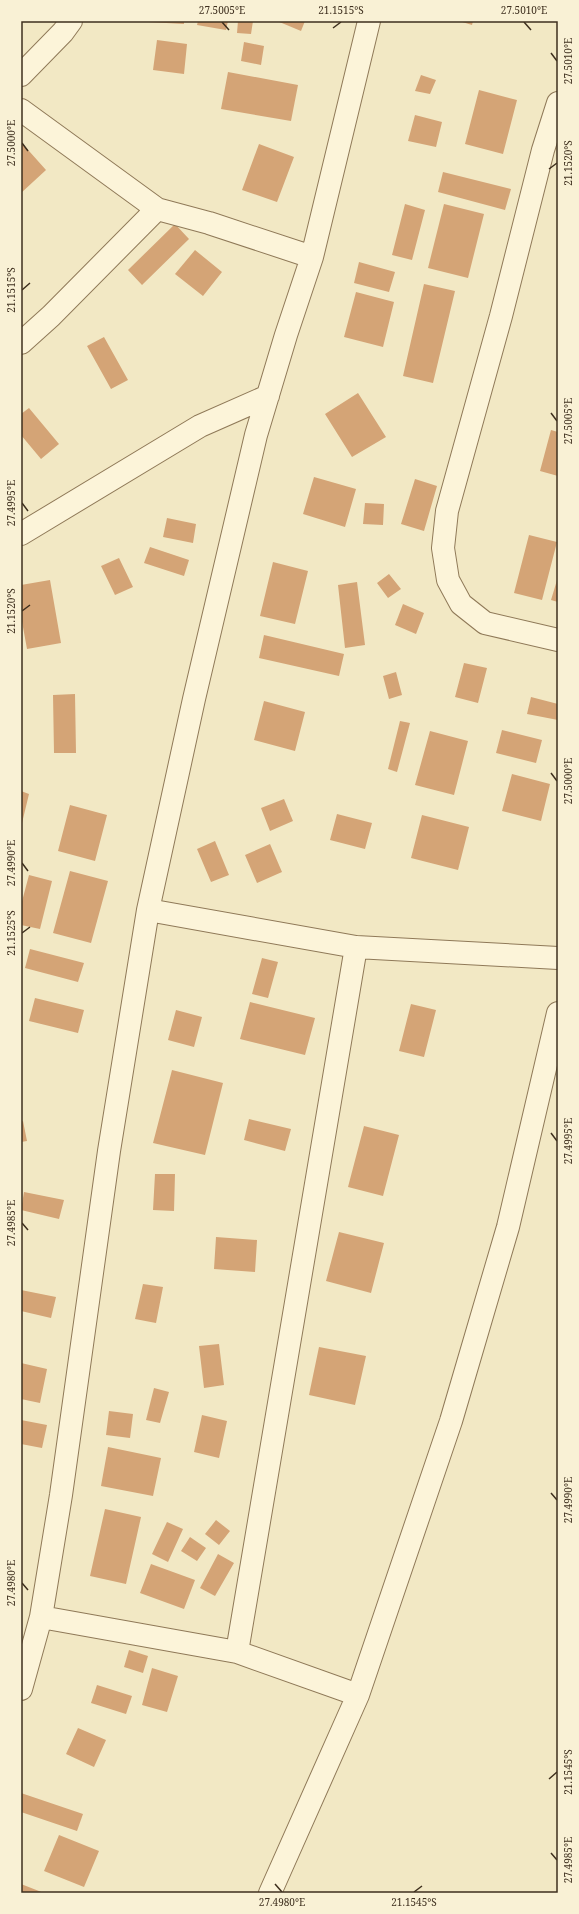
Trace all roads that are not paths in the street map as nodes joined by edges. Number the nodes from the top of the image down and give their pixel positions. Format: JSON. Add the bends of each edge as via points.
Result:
{"nodes":[{"id":1,"x":71,"y":21,"type":"edge"},
{"id":2,"x":369,"y":21,"type":"edge"},
{"id":3,"x":21,"y":75,"type":"edge"},
{"id":4,"x":558,"y":103,"type":"edge"},
{"id":5,"x":21,"y":110,"type":"edge"},
{"id":6,"x":157,"y":209,"type":"junction"},
{"id":7,"x":312,"y":258,"type":"junction"},
{"id":8,"x":21,"y":343,"type":"edge"},
{"id":9,"x":268,"y":396,"type":"junction"},
{"id":10,"x":21,"y":534,"type":"edge"},
{"id":11,"x":558,"y":640,"type":"edge"},
{"id":12,"x":148,"y":910,"type":"junction"},
{"id":13,"x":356,"y":947,"type":"junction"},
{"id":14,"x":558,"y":958,"type":"edge"},
{"id":15,"x":558,"y":1013,"type":"edge"},
{"id":16,"x":41,"y":1617,"type":"junction"},
{"id":17,"x":237,"y":1652,"type":"junction"},
{"id":18,"x":21,"y":1689,"type":"edge"},
{"id":19,"x":358,"y":1695,"type":"junction"},
{"id":20,"x":270,"y":1893,"type":"edge"}],
"edges":[{"from":1,"to":3,"type":"street"},
{"from":2,"to":7,"type":"street"},
{"from":4,"to":11,"type":"street","via":[[543,150],[501,316],[446,511],[444,548],[448,580],[461,604],[485,623]]},
{"from":5,"to":6,"type":"street"},
{"from":6,"to":7,"type":"street","via":[[209,223]]},
{"from":6,"to":8,"type":"street"},
{"from":7,"to":9,"type":"street"},
{"from":9,"to":10,"type":"street","via":[[200,426]]},
{"from":9,"to":12,"type":"street","via":[[256,435]]},
{"from":12,"to":13,"type":"street"},
{"from":12,"to":16,"type":"street","via":[[109,1151],[61,1495]]},
{"from":13,"to":14,"type":"street"},
{"from":13,"to":17,"type":"street"},
{"from":15,"to":19,"type":"street","via":[[508,1227],[451,1421]]},
{"from":16,"to":17,"type":"street"},
{"from":16,"to":18,"type":"street"},
{"from":17,"to":19,"type":"street"},
{"from":19,"to":20,"type":"street"}]}
